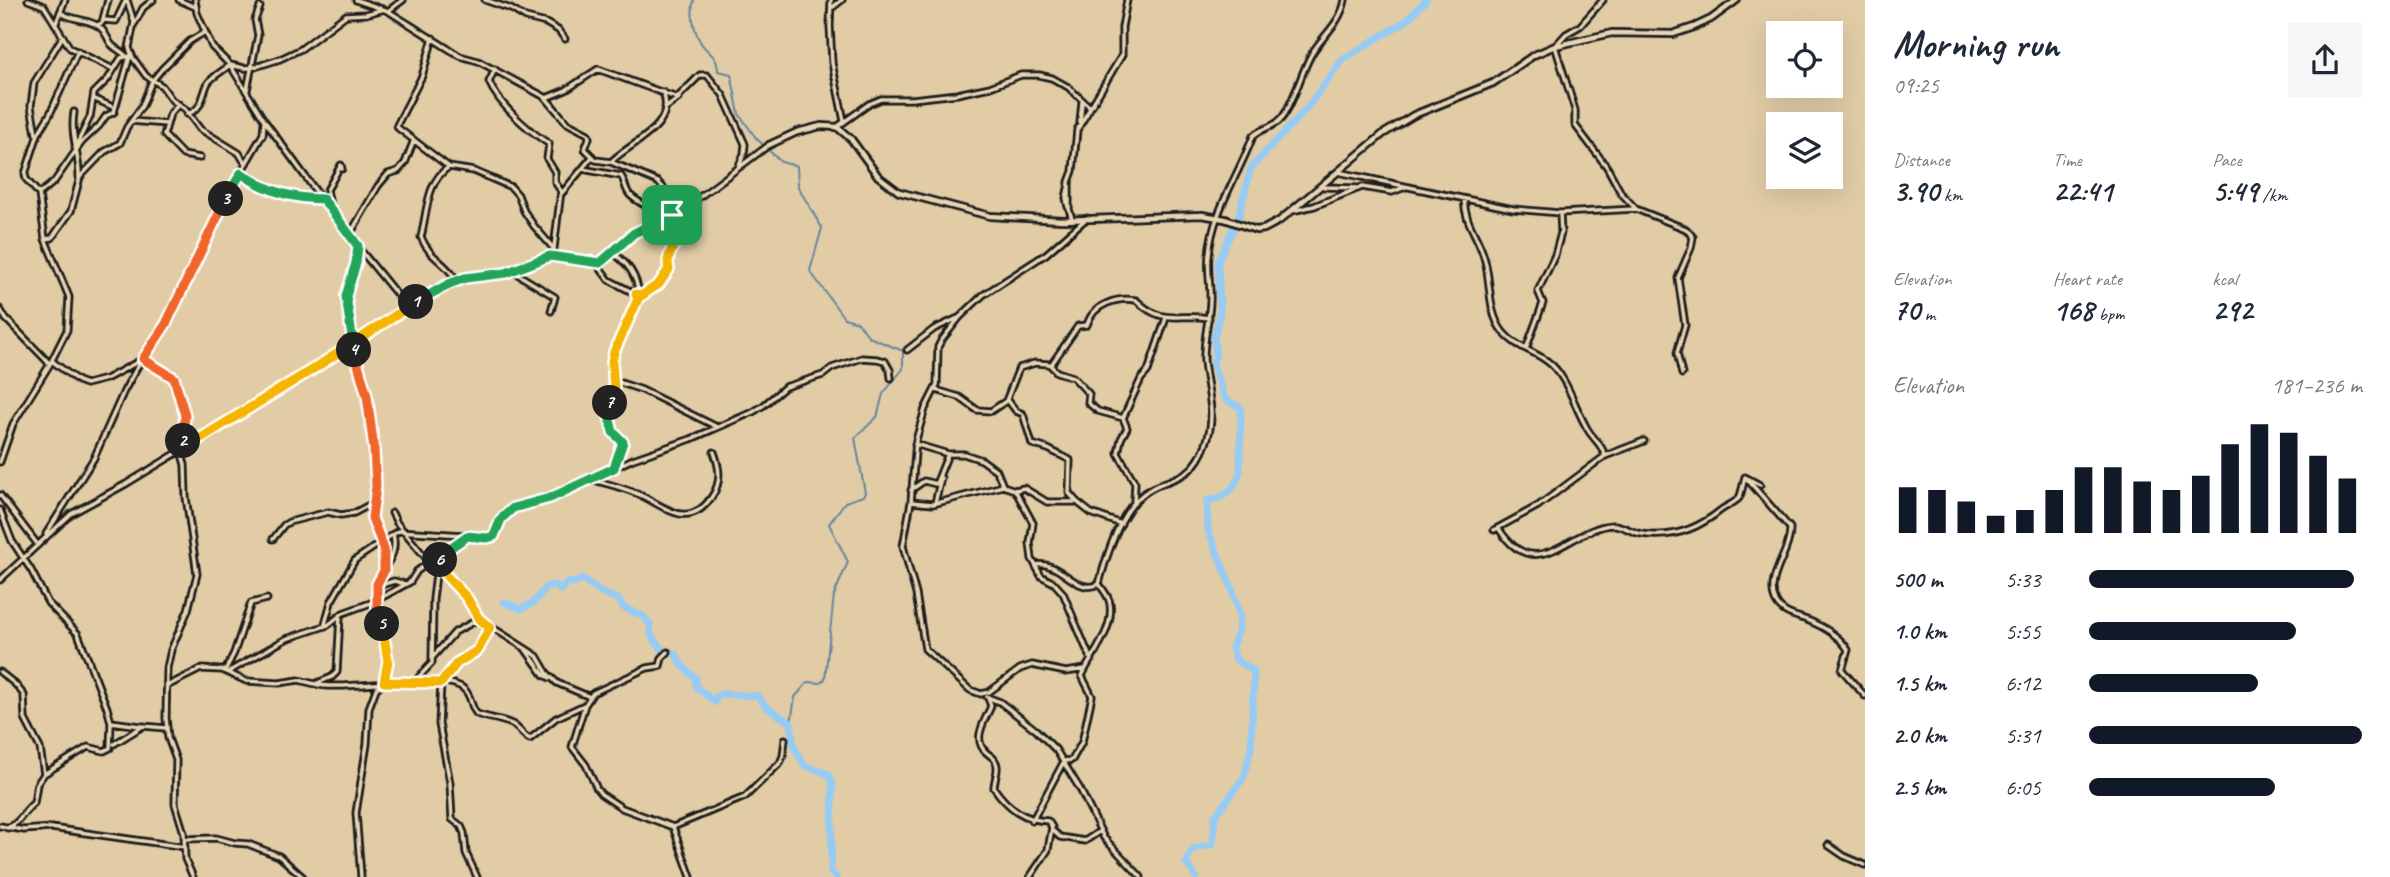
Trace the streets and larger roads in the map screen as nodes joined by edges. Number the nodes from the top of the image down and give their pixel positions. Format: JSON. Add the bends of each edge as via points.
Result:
{"nodes":[{"id":1,"x":28,"y":0,"type":"edge"},
{"id":2,"x":65,"y":0,"type":"edge"},
{"id":3,"x":108,"y":0,"type":"edge"},
{"id":4,"x":127,"y":0,"type":"edge"},
{"id":5,"x":153,"y":0,"type":"edge"},
{"id":6,"x":179,"y":0,"type":"edge"},
{"id":7,"x":195,"y":0,"type":"edge"},
{"id":8,"x":356,"y":0,"type":"edge"},
{"id":9,"x":403,"y":0,"type":"edge"},
{"id":10,"x":485,"y":0,"type":"edge"},
{"id":11,"x":831,"y":0,"type":"edge"},
{"id":12,"x":842,"y":0,"type":"edge"},
{"id":13,"x":1127,"y":0,"type":"edge"},
{"id":14,"x":1345,"y":0,"type":"edge"},
{"id":15,"x":1603,"y":0,"type":"edge"},
{"id":16,"x":1737,"y":0,"type":"edge"},
{"id":17,"x":195,"y":7,"type":"junction"},
{"id":18,"x":260,"y":7,"type":"dead end"},
{"id":19,"x":832,"y":8,"type":"junction"},
{"id":20,"x":382,"y":10,"type":"junction"},
{"id":21,"x":388,"y":11,"type":"junction"},
{"id":22,"x":61,"y":12,"type":"junction"},
{"id":23,"x":103,"y":20,"type":"junction"},
{"id":24,"x":56,"y":23,"type":"junction"},
{"id":25,"x":97,"y":25,"type":"junction"},
{"id":26,"x":134,"y":27,"type":"junction"},
{"id":27,"x":205,"y":32,"type":"junction"},
{"id":28,"x":63,"y":36,"type":"junction"},
{"id":29,"x":433,"y":38,"type":"junction"},
{"id":30,"x":565,"y":39,"type":"dead end"},
{"id":31,"x":1555,"y":46,"type":"junction"},
{"id":32,"x":78,"y":51,"type":"junction"},
{"id":33,"x":129,"y":56,"type":"junction"},
{"id":34,"x":230,"y":65,"type":"junction"},
{"id":35,"x":253,"y":68,"type":"junction"},
{"id":36,"x":113,"y":69,"type":"junction"},
{"id":37,"x":495,"y":69,"type":"junction"},
{"id":38,"x":152,"y":81,"type":"junction"},
{"id":39,"x":247,"y":92,"type":"junction"},
{"id":40,"x":663,"y":92,"type":"junction"},
{"id":41,"x":94,"y":98,"type":"junction"},
{"id":42,"x":546,"y":98,"type":"junction"},
{"id":43,"x":679,"y":98,"type":"junction"},
{"id":44,"x":1082,"y":101,"type":"junction"},
{"id":45,"x":179,"y":104,"type":"junction"},
{"id":46,"x":1090,"y":107,"type":"junction"},
{"id":47,"x":115,"y":108,"type":"junction"},
{"id":48,"x":666,"y":108,"type":"junction"},
{"id":49,"x":74,"y":113,"type":"dead end"},
{"id":50,"x":187,"y":114,"type":"junction"},
{"id":51,"x":264,"y":120,"type":"junction"},
{"id":52,"x":131,"y":121,"type":"junction"},
{"id":53,"x":844,"y":121,"type":"junction"},
{"id":54,"x":167,"y":124,"type":"junction"},
{"id":55,"x":837,"y":127,"type":"junction"},
{"id":56,"x":1077,"y":130,"type":"junction"},
{"id":57,"x":273,"y":132,"type":"junction"},
{"id":58,"x":263,"y":134,"type":"junction"},
{"id":59,"x":37,"y":136,"type":"junction"},
{"id":60,"x":414,"y":140,"type":"junction"},
{"id":61,"x":769,"y":145,"type":"joint"},
{"id":62,"x":75,"y":149,"type":"junction"},
{"id":63,"x":592,"y":157,"type":"junction"},
{"id":64,"x":200,"y":158,"type":"dead end"},
{"id":65,"x":611,"y":162,"type":"junction"},
{"id":66,"x":245,"y":165,"type":"junction"},
{"id":67,"x":447,"y":166,"type":"junction"},
{"id":68,"x":342,"y":169,"type":"dead end"},
{"id":69,"x":582,"y":169,"type":"junction"},
{"id":70,"x":737,"y":170,"type":"junction"},
{"id":71,"x":1337,"y":172,"type":"junction"},
{"id":72,"x":241,"y":173,"type":"junction"},
{"id":73,"x":79,"y":179,"type":"junction"},
{"id":74,"x":1323,"y":185,"type":"junction"},
{"id":75,"x":1363,"y":187,"type":"junction"},
{"id":76,"x":1405,"y":187,"type":"junction"},
{"id":77,"x":39,"y":194,"type":"junction"},
{"id":78,"x":561,"y":194,"type":"junction"},
{"id":79,"x":323,"y":199,"type":"junction"},
{"id":80,"x":1464,"y":199,"type":"junction"},
{"id":81,"x":689,"y":205,"type":"junction"},
{"id":82,"x":1636,"y":209,"type":"junction"},
{"id":83,"x":1290,"y":211,"type":"junction"},
{"id":84,"x":332,"y":212,"type":"junction"},
{"id":85,"x":1560,"y":213,"type":"junction"},
{"id":86,"x":672,"y":215,"type":"junction"},
{"id":87,"x":1088,"y":217,"type":"junction"},
{"id":88,"x":1217,"y":217,"type":"junction"},
{"id":89,"x":1072,"y":219,"type":"junction"},
{"id":90,"x":349,"y":236,"type":"junction"},
{"id":91,"x":46,"y":239,"type":"junction"},
{"id":92,"x":358,"y":246,"type":"junction"},
{"id":93,"x":554,"y":249,"type":"junction"},
{"id":94,"x":611,"y":252,"type":"junction"},
{"id":95,"x":555,"y":255,"type":"junction"},
{"id":96,"x":597,"y":264,"type":"junction"},
{"id":97,"x":512,"y":271,"type":"junction"},
{"id":98,"x":457,"y":281,"type":"junction"},
{"id":99,"x":638,"y":295,"type":"junction"},
{"id":100,"x":409,"y":306,"type":"junction"},
{"id":101,"x":0,"y":309,"type":"edge"},
{"id":102,"x":551,"y":312,"type":"dead end"},
{"id":103,"x":960,"y":317,"type":"junction"},
{"id":104,"x":1166,"y":318,"type":"junction"},
{"id":105,"x":1209,"y":318,"type":"junction"},
{"id":106,"x":353,"y":342,"type":"junction"},
{"id":107,"x":1526,"y":349,"type":"junction"},
{"id":108,"x":907,"y":350,"type":"dead end"},
{"id":109,"x":142,"y":360,"type":"junction"},
{"id":110,"x":51,"y":362,"type":"junction"},
{"id":111,"x":1051,"y":365,"type":"junction"},
{"id":112,"x":1682,"y":374,"type":"dead end"},
{"id":113,"x":891,"y":378,"type":"dead end"},
{"id":114,"x":615,"y":381,"type":"junction"},
{"id":115,"x":936,"y":390,"type":"junction"},
{"id":116,"x":1007,"y":399,"type":"junction"},
{"id":117,"x":1122,"y":418,"type":"junction"},
{"id":118,"x":717,"y":427,"type":"junction"},
{"id":119,"x":1644,"y":441,"type":"dead end"},
{"id":120,"x":915,"y":444,"type":"junction"},
{"id":121,"x":182,"y":449,"type":"junction"},
{"id":122,"x":714,"y":452,"type":"dead end"},
{"id":123,"x":948,"y":454,"type":"junction"},
{"id":124,"x":1605,"y":456,"type":"junction"},
{"id":125,"x":0,"y":461,"type":"edge"},
{"id":126,"x":614,"y":468,"type":"junction"},
{"id":127,"x":942,"y":473,"type":"junction"},
{"id":128,"x":1745,"y":477,"type":"junction"},
{"id":129,"x":592,"y":479,"type":"junction"},
{"id":130,"x":1760,"y":485,"type":"dead end"},
{"id":131,"x":1003,"y":486,"type":"junction"},
{"id":132,"x":911,"y":490,"type":"junction"},
{"id":133,"x":1015,"y":490,"type":"junction"},
{"id":134,"x":0,"y":495,"type":"edge"},
{"id":135,"x":374,"y":502,"type":"junction"},
{"id":136,"x":911,"y":502,"type":"junction"},
{"id":137,"x":1077,"y":502,"type":"junction"},
{"id":138,"x":936,"y":503,"type":"junction"},
{"id":139,"x":1134,"y":503,"type":"junction"},
{"id":140,"x":0,"y":510,"type":"edge"},
{"id":141,"x":392,"y":513,"type":"dead end"},
{"id":142,"x":1121,"y":524,"type":"junction"},
{"id":143,"x":405,"y":531,"type":"junction"},
{"id":144,"x":393,"y":534,"type":"junction"},
{"id":145,"x":45,"y":536,"type":"junction"},
{"id":146,"x":467,"y":536,"type":"junction"},
{"id":147,"x":273,"y":539,"type":"dead end"},
{"id":148,"x":383,"y":543,"type":"junction"},
{"id":149,"x":38,"y":545,"type":"junction"},
{"id":150,"x":443,"y":554,"type":"junction"},
{"id":151,"x":24,"y":558,"type":"junction"},
{"id":152,"x":432,"y":562,"type":"junction"},
{"id":153,"x":1036,"y":565,"type":"junction"},
{"id":154,"x":437,"y":568,"type":"junction"},
{"id":155,"x":384,"y":571,"type":"junction"},
{"id":156,"x":0,"y":580,"type":"edge"},
{"id":157,"x":405,"y":584,"type":"junction"},
{"id":158,"x":1099,"y":584,"type":"junction"},
{"id":159,"x":377,"y":587,"type":"junction"},
{"id":160,"x":267,"y":599,"type":"dead end"},
{"id":161,"x":377,"y":600,"type":"junction"},
{"id":162,"x":340,"y":616,"type":"junction"},
{"id":163,"x":479,"y":619,"type":"junction"},
{"id":164,"x":325,"y":626,"type":"junction"},
{"id":165,"x":490,"y":627,"type":"junction"},
{"id":166,"x":668,"y":652,"type":"dead end"},
{"id":167,"x":432,"y":658,"type":"junction"},
{"id":168,"x":1091,"y":661,"type":"junction"},
{"id":169,"x":1085,"y":669,"type":"junction"},
{"id":170,"x":227,"y":671,"type":"junction"},
{"id":171,"x":0,"y":672,"type":"edge"},
{"id":172,"x":415,"y":681,"type":"junction"},
{"id":173,"x":384,"y":682,"type":"junction"},
{"id":174,"x":441,"y":683,"type":"junction"},
{"id":175,"x":315,"y":684,"type":"junction"},
{"id":176,"x":167,"y":686,"type":"junction"},
{"id":177,"x":986,"y":695,"type":"junction"},
{"id":178,"x":1865,"y":696,"type":"edge"},
{"id":179,"x":590,"y":697,"type":"junction"},
{"id":180,"x":585,"y":705,"type":"junction"},
{"id":181,"x":111,"y":722,"type":"junction"},
{"id":182,"x":143,"y":726,"type":"junction"},
{"id":183,"x":166,"y":728,"type":"junction"},
{"id":184,"x":785,"y":739,"type":"dead end"},
{"id":185,"x":112,"y":745,"type":"junction"},
{"id":186,"x":1063,"y":761,"type":"junction"},
{"id":187,"x":44,"y":774,"type":"junction"},
{"id":188,"x":1032,"y":821,"type":"junction"},
{"id":189,"x":0,"y":826,"type":"edge"},
{"id":190,"x":673,"y":827,"type":"junction"},
{"id":191,"x":7,"y":828,"type":"junction"},
{"id":192,"x":1052,"y":831,"type":"junction"},
{"id":193,"x":1100,"y":831,"type":"junction"},
{"id":194,"x":185,"y":839,"type":"junction"},
{"id":195,"x":1828,"y":845,"type":"dead end"},
{"id":196,"x":185,"y":847,"type":"junction"},
{"id":197,"x":1865,"y":865,"type":"edge"},
{"id":198,"x":193,"y":877,"type":"edge"},
{"id":199,"x":303,"y":877,"type":"edge"},
{"id":200,"x":361,"y":877,"type":"edge"},
{"id":201,"x":475,"y":877,"type":"edge"},
{"id":202,"x":691,"y":877,"type":"edge"},
{"id":203,"x":1030,"y":877,"type":"edge"},
{"id":204,"x":1141,"y":877,"type":"edge"}],
"edges":[{"from":1,"to":24,"type":"street","via":[[44,6]]},
{"from":2,"to":22,"type":"street"},
{"from":3,"to":23,"type":"street"},
{"from":4,"to":23,"type":"street","via":[[116,20]]},
{"from":4,"to":26,"type":"street"},
{"from":5,"to":26,"type":"street","via":[[143,8]]},
{"from":6,"to":17,"type":"street"},
{"from":7,"to":17,"type":"street"},
{"from":8,"to":20,"type":"street"},
{"from":9,"to":21,"type":"street"},
{"from":10,"to":30,"type":"street","via":[[546,23]]},
{"from":11,"to":19,"type":"street"},
{"from":12,"to":19,"type":"street"},
{"from":13,"to":46,"type":"street","via":[[1122,55]]},
{"from":14,"to":88,"type":"street","via":[[1337,22],[1312,52],[1283,117],[1253,135]]},
{"from":15,"to":31,"type":"street"},
{"from":16,"to":31,"type":"street","via":[[1711,19],[1673,34],[1612,33]]},
{"from":17,"to":27,"type":"street"},
{"from":18,"to":35,"type":"street"},
{"from":19,"to":53,"type":"street","via":[[830,39]]},
{"from":20,"to":21,"type":"street"},
{"from":20,"to":35,"type":"street","via":[[346,15],[295,52]]},
{"from":21,"to":29,"type":"street"},
{"from":22,"to":24,"type":"street"},
{"from":22,"to":25,"type":"street"},
{"from":23,"to":25,"type":"street"},
{"from":24,"to":28,"type":"street"},
{"from":25,"to":33,"type":"street","via":[[111,44]]},
{"from":26,"to":33,"type":"street"},
{"from":27,"to":34,"type":"street"},
{"from":27,"to":38,"type":"street","via":[[190,41]]},
{"from":28,"to":32,"type":"street","via":[[70,48]]},
{"from":28,"to":59,"type":"street","via":[[34,83],[31,106]]},
{"from":29,"to":37,"type":"street","via":[[460,56]]},
{"from":29,"to":60,"type":"street","via":[[422,76],[397,125]]},
{"from":31,"to":71,"type":"street","via":[[1493,83],[1414,115]]},
{"from":31,"to":82,"type":"street","via":[[1575,110],[1575,125]]},
{"from":32,"to":36,"type":"street"},
{"from":32,"to":59,"type":"street"},
{"from":33,"to":36,"type":"street"},
{"from":33,"to":38,"type":"street"},
{"from":33,"to":47,"type":"street"},
{"from":34,"to":35,"type":"street"},
{"from":34,"to":39,"type":"street"},
{"from":34,"to":50,"type":"street","via":[[209,82],[194,113]]},
{"from":35,"to":39,"type":"street"},
{"from":36,"to":41,"type":"street"},
{"from":37,"to":42,"type":"street"},
{"from":37,"to":78,"type":"street","via":[[489,82],[495,93],[549,144],[547,159]]},
{"from":38,"to":45,"type":"street"},
{"from":38,"to":52,"type":"street"},
{"from":39,"to":51,"type":"street"},
{"from":40,"to":42,"type":"street","via":[[601,69]]},
{"from":40,"to":43,"type":"street"},
{"from":40,"to":48,"type":"street"},
{"from":41,"to":47,"type":"street"},
{"from":41,"to":62,"type":"street"},
{"from":42,"to":63,"type":"street","via":[[567,123],[588,134],[585,149]]},
{"from":43,"to":48,"type":"street"},
{"from":43,"to":70,"type":"street","via":[[700,75],[712,81],[745,144]]},
{"from":44,"to":46,"type":"street"},
{"from":44,"to":53,"type":"street","via":[[1052,78],[1021,75],[957,94],[881,99]]},
{"from":44,"to":56,"type":"street"},
{"from":45,"to":50,"type":"street"},
{"from":45,"to":54,"type":"street"},
{"from":46,"to":56,"type":"street"},
{"from":47,"to":62,"type":"street"},
{"from":48,"to":65,"type":"street","via":[[651,133]]},
{"from":49,"to":62,"type":"street"},
{"from":50,"to":66,"type":"street","via":[[200,129],[239,153]]},
{"from":51,"to":57,"type":"street"},
{"from":51,"to":58,"type":"street"},
{"from":52,"to":54,"type":"street"},
{"from":52,"to":73,"type":"street","via":[[120,143],[104,152]]},
{"from":53,"to":55,"type":"street"},
{"from":54,"to":64,"type":"street","via":[[164,135],[174,147],[183,155]]},
{"from":55,"to":61,"type":"street","via":[[797,132]]},
{"from":55,"to":89,"type":"street","via":[[877,176],[899,192],[990,216]]},
{"from":56,"to":89,"type":"street","via":[[1066,198]]},
{"from":57,"to":58,"type":"street"},
{"from":57,"to":79,"type":"street"},
{"from":58,"to":66,"type":"street"},
{"from":59,"to":77,"type":"street","via":[[25,175]]},
{"from":60,"to":67,"type":"street"},
{"from":60,"to":90,"type":"street","via":[[405,163],[378,186]]},
{"from":61,"to":70,"type":"street"},
{"from":62,"to":73,"type":"street"},
{"from":62,"to":77,"type":"street","via":[[57,178]]},
{"from":63,"to":65,"type":"street"},
{"from":63,"to":69,"type":"street"},
{"from":65,"to":81,"type":"street","via":[[658,182]]},
{"from":66,"to":72,"type":"street"},
{"from":67,"to":93,"type":"street","via":[[474,171],[511,187]]},
{"from":67,"to":98,"type":"street","via":[[430,191],[421,237],[432,257]]},
{"from":68,"to":84,"type":"street","via":[[341,164],[327,190]]},
{"from":69,"to":78,"type":"street"},
{"from":69,"to":86,"type":"street","via":[[621,176],[630,195]]},
{"from":70,"to":81,"type":"street"},
{"from":71,"to":74,"type":"street"},
{"from":71,"to":76,"type":"street"},
{"from":72,"to":79,"type":"street","via":[[267,189],[299,199]]},
{"from":72,"to":109,"type":"street","via":[[166,324]]},
{"from":73,"to":91,"type":"street","via":[[68,216],[52,238]]},
{"from":74,"to":75,"type":"street"},
{"from":74,"to":83,"type":"street"},
{"from":75,"to":76,"type":"street","via":[[1392,192]]},
{"from":75,"to":83,"type":"street"},
{"from":76,"to":80,"type":"street"},
{"from":77,"to":91,"type":"street"},
{"from":78,"to":93,"type":"street"},
{"from":79,"to":84,"type":"street"},
{"from":80,"to":85,"type":"street"},
{"from":80,"to":107,"type":"street","via":[[1469,226],[1484,255],[1495,318],[1508,338]]},
{"from":81,"to":86,"type":"street"},
{"from":82,"to":85,"type":"street"},
{"from":82,"to":112,"type":"street","via":[[1686,229],[1693,237],[1678,278],[1685,325],[1677,353]]},
{"from":83,"to":88,"type":"street","via":[[1264,229]]},
{"from":84,"to":90,"type":"street"},
{"from":85,"to":107,"type":"street","via":[[1561,233],[1538,291],[1543,303]]},
{"from":86,"to":94,"type":"street","via":[[634,233]]},
{"from":86,"to":99,"type":"street","via":[[683,227],[668,270],[659,284]]},
{"from":87,"to":88,"type":"street"},
{"from":87,"to":89,"type":"street"},
{"from":87,"to":103,"type":"street"},
{"from":88,"to":105,"type":"street","via":[[1208,258]]},
{"from":90,"to":92,"type":"street"},
{"from":91,"to":110,"type":"street","via":[[69,297],[67,330]]},
{"from":92,"to":100,"type":"street"},
{"from":92,"to":106,"type":"street","via":[[346,296]]},
{"from":93,"to":95,"type":"street"},
{"from":94,"to":96,"type":"street"},
{"from":94,"to":99,"type":"street","via":[[634,273]]},
{"from":95,"to":96,"type":"street"},
{"from":95,"to":97,"type":"street"},
{"from":96,"to":99,"type":"street","via":[[609,280]]},
{"from":97,"to":98,"type":"street"},
{"from":97,"to":102,"type":"street","via":[[555,297]]},
{"from":98,"to":100,"type":"street"},
{"from":99,"to":114,"type":"street","via":[[614,352]]},
{"from":100,"to":106,"type":"street"},
{"from":101,"to":110,"type":"street"},
{"from":103,"to":108,"type":"street","via":[[934,329]]},
{"from":103,"to":115,"type":"street","via":[[939,344]]},
{"from":104,"to":105,"type":"street"},
{"from":104,"to":111,"type":"street","via":[[1136,300],[1108,302],[1087,325],[1078,326]]},
{"from":104,"to":117,"type":"street","via":[[1148,371]]},
{"from":105,"to":139,"type":"street","via":[[1204,358],[1211,422],[1202,454],[1188,473],[1154,486]]},
{"from":106,"to":121,"type":"street"},
{"from":106,"to":135,"type":"street","via":[[374,449]]},
{"from":107,"to":124,"type":"street","via":[[1555,368]]},
{"from":109,"to":110,"type":"street","via":[[86,384]]},
{"from":109,"to":121,"type":"street","via":[[174,378],[185,415]]},
{"from":109,"to":145,"type":"street","via":[[94,458]]},
{"from":110,"to":125,"type":"street","via":[[13,425]]},
{"from":111,"to":116,"type":"street","via":[[1020,367]]},
{"from":111,"to":117,"type":"street","via":[[1080,383],[1095,409]]},
{"from":113,"to":118,"type":"street","via":[[885,361],[862,358],[781,388],[760,408]]},
{"from":114,"to":118,"type":"street"},
{"from":114,"to":126,"type":"street","via":[[608,412],[613,432],[623,442]]},
{"from":115,"to":116,"type":"street","via":[[986,412]]},
{"from":115,"to":120,"type":"street"},
{"from":116,"to":137,"type":"street","via":[[1023,414],[1032,444],[1070,460],[1069,493]]},
{"from":117,"to":139,"type":"street","via":[[1127,428],[1118,453],[1135,484]]},
{"from":118,"to":126,"type":"street"},
{"from":119,"to":124,"type":"street"},
{"from":120,"to":123,"type":"street"},
{"from":120,"to":132,"type":"street"},
{"from":121,"to":145,"type":"street","via":[[71,514]]},
{"from":121,"to":176,"type":"street","via":[[197,573],[171,650]]},
{"from":122,"to":129,"type":"street","via":[[718,485],[702,508],[690,514]]},
{"from":123,"to":127,"type":"street"},
{"from":123,"to":131,"type":"street","via":[[986,462]]},
{"from":124,"to":128,"type":"street","via":[[1538,506],[1496,530],[1514,547],[1536,553],[1558,549],[1609,525],[1643,535],[1686,531],[1704,524],[1739,498]]},
{"from":126,"to":129,"type":"street"},
{"from":127,"to":132,"type":"street","via":[[936,484],[924,481]]},
{"from":127,"to":138,"type":"street"},
{"from":128,"to":130,"type":"street"},
{"from":128,"to":178,"type":"street","via":[[1790,528],[1789,544],[1773,586],[1775,600],[1784,611],[1813,622],[1841,641],[1848,650],[1842,670]]},
{"from":129,"to":146,"type":"street","via":[[513,508],[491,538]]},
{"from":131,"to":133,"type":"street"},
{"from":131,"to":138,"type":"street"},
{"from":132,"to":136,"type":"street"},
{"from":133,"to":137,"type":"street","via":[[1024,488],[1051,503]]},
{"from":133,"to":153,"type":"street","via":[[1033,523],[1030,547]]},
{"from":134,"to":149,"type":"street"},
{"from":135,"to":147,"type":"street","via":[[354,513],[328,512],[289,522]]},
{"from":135,"to":148,"type":"street","via":[[372,520]]},
{"from":136,"to":138,"type":"street"},
{"from":136,"to":177,"type":"street","via":[[903,546],[923,645],[967,687]]},
{"from":137,"to":142,"type":"street","via":[[1091,513]]},
{"from":139,"to":142,"type":"street"},
{"from":140,"to":151,"type":"street"},
{"from":141,"to":143,"type":"street"},
{"from":142,"to":158,"type":"street"},
{"from":143,"to":144,"type":"street"},
{"from":143,"to":146,"type":"street"},
{"from":143,"to":152,"type":"street"},
{"from":144,"to":148,"type":"street"},
{"from":144,"to":155,"type":"street","via":[[391,559]]},
{"from":145,"to":149,"type":"street"},
{"from":146,"to":150,"type":"street"},
{"from":148,"to":155,"type":"street"},
{"from":148,"to":164,"type":"street","via":[[355,560],[331,602]]},
{"from":149,"to":151,"type":"street"},
{"from":150,"to":152,"type":"street"},
{"from":150,"to":154,"type":"street"},
{"from":151,"to":156,"type":"street"},
{"from":151,"to":181,"type":"street","via":[[48,603],[78,634]]},
{"from":152,"to":154,"type":"street"},
{"from":152,"to":157,"type":"street"},
{"from":153,"to":158,"type":"street","via":[[1055,568],[1082,586]]},
{"from":153,"to":168,"type":"street","via":[[1041,576],[1063,593]]},
{"from":154,"to":163,"type":"street","via":[[467,598]]},
{"from":154,"to":167,"type":"street"},
{"from":155,"to":159,"type":"street"},
{"from":157,"to":159,"type":"street","via":[[394,580]]},
{"from":157,"to":161,"type":"street"},
{"from":158,"to":168,"type":"street","via":[[1110,607]]},
{"from":159,"to":161,"type":"street"},
{"from":160,"to":170,"type":"street","via":[[251,603]]},
{"from":161,"to":162,"type":"street"},
{"from":161,"to":173,"type":"street","via":[[388,661]]},
{"from":162,"to":164,"type":"street"},
{"from":162,"to":175,"type":"street","via":[[337,672]]},
{"from":163,"to":165,"type":"street"},
{"from":163,"to":167,"type":"street","via":[[455,632]]},
{"from":164,"to":170,"type":"street","via":[[286,639]]},
{"from":165,"to":174,"type":"street","via":[[478,650],[457,663]]},
{"from":165,"to":179,"type":"street","via":[[525,649],[544,675]]},
{"from":166,"to":179,"type":"street","via":[[660,666],[597,690]]},
{"from":167,"to":172,"type":"street"},
{"from":168,"to":169,"type":"street"},
{"from":169,"to":177,"type":"street","via":[[1066,672],[1032,665]]},
{"from":169,"to":186,"type":"street","via":[[1082,677],[1092,696],[1082,742],[1072,760]]},
{"from":170,"to":175,"type":"street","via":[[246,681]]},
{"from":170,"to":176,"type":"street","via":[[201,669]]},
{"from":171,"to":187,"type":"street","via":[[24,695],[25,719],[40,748]]},
{"from":172,"to":173,"type":"street"},
{"from":172,"to":174,"type":"street"},
{"from":173,"to":175,"type":"street"},
{"from":173,"to":200,"type":"street","via":[[369,708],[356,813]]},
{"from":174,"to":180,"type":"street","via":[[464,688],[477,714],[509,723],[530,738],[556,718]]},
{"from":174,"to":201,"type":"street","via":[[439,724],[452,819],[464,833]]},
{"from":176,"to":183,"type":"street"},
{"from":177,"to":186,"type":"street","via":[[1040,733]]},
{"from":177,"to":188,"type":"street","via":[[991,706],[979,740],[996,761],[994,788]]},
{"from":179,"to":180,"type":"street"},
{"from":180,"to":190,"type":"street","via":[[572,747],[597,789],[622,808]]},
{"from":181,"to":182,"type":"street"},
{"from":181,"to":185,"type":"street"},
{"from":182,"to":183,"type":"street"},
{"from":182,"to":185,"type":"street"},
{"from":183,"to":194,"type":"street","via":[[176,760],[174,797]]},
{"from":184,"to":190,"type":"street","via":[[780,763],[747,795]]},
{"from":185,"to":187,"type":"street","via":[[104,751],[88,747]]},
{"from":186,"to":188,"type":"street"},
{"from":186,"to":193,"type":"street"},
{"from":187,"to":191,"type":"street","via":[[34,803]]},
{"from":188,"to":192,"type":"street","via":[[1048,821]]},
{"from":189,"to":191,"type":"street"},
{"from":190,"to":202,"type":"street"},
{"from":191,"to":196,"type":"street","via":[[51,828]]},
{"from":192,"to":193,"type":"street","via":[[1085,841]]},
{"from":192,"to":203,"type":"street","via":[[1048,849]]},
{"from":193,"to":204,"type":"street"},
{"from":194,"to":196,"type":"street"},
{"from":194,"to":199,"type":"street","via":[[248,844],[279,856]]},
{"from":195,"to":197,"type":"street"},
{"from":196,"to":198,"type":"street"}]}
